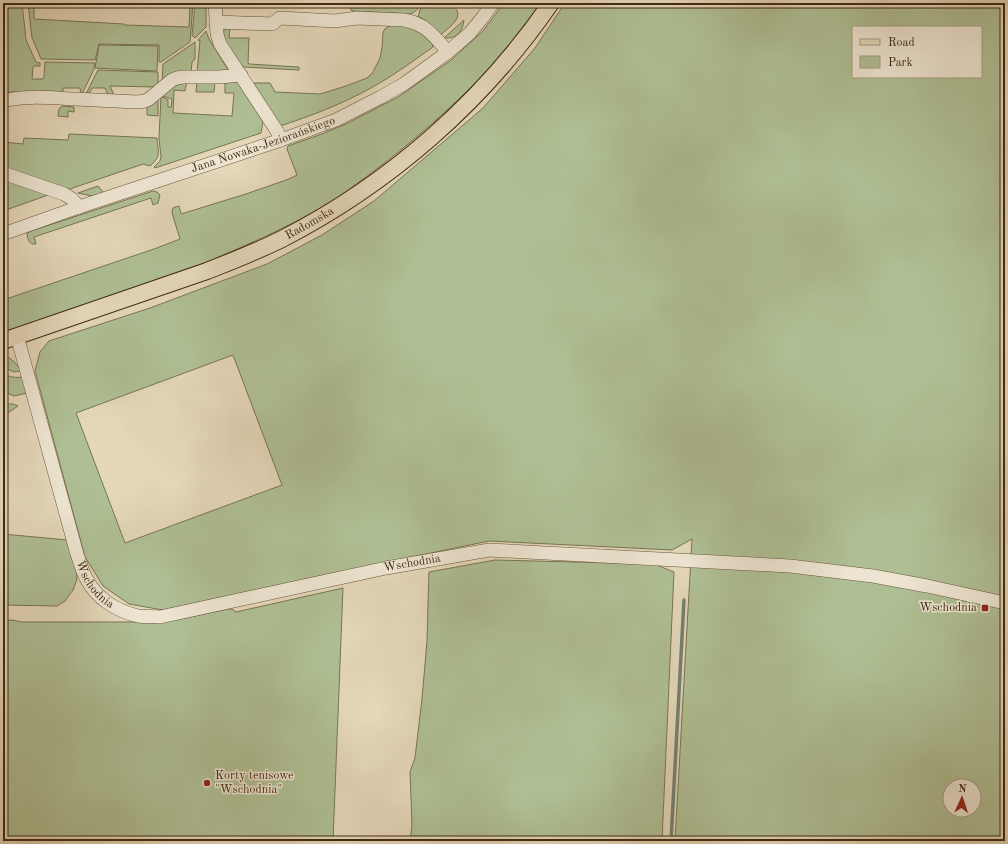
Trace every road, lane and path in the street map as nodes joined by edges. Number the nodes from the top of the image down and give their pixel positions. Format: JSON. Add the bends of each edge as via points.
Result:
{"nodes":[{"id":1,"x":215,"y":3,"type":"edge"},
{"id":2,"x":493,"y":3,"type":"edge"},
{"id":3,"x":551,"y":3,"type":"edge"},
{"id":4,"x":216,"y":22,"type":"junction"},
{"id":5,"x":448,"y":52,"type":"junction"},
{"id":6,"x":241,"y":75,"type":"junction"},
{"id":7,"x":3,"y":101,"type":"edge"},
{"id":8,"x":281,"y":140,"type":"junction"},
{"id":9,"x":3,"y":173,"type":"edge"},
{"id":10,"x":79,"y":207,"type":"junction"},
{"id":11,"x":3,"y":234,"type":"edge"},
{"id":12,"x":10,"y":339,"type":"edge"},
{"id":13,"x":1005,"y":603,"type":"edge"}],
"edges":[{"from":1,"to":4,"type":"street"},
{"from":2,"to":5,"type":"street","name":"Jana Nowaka-Jeziorańskiego","via":[[470,33]]},
{"from":3,"to":12,"type":"main road","name":"Radomska","via":[[507,60],[456,114],[413,153],[335,209],[236,260]]},
{"from":4,"to":5,"type":"street","via":[[272,24],[280,18],[335,21],[356,18],[404,20],[424,27]]},
{"from":4,"to":6,"type":"street","via":[[220,44]]},
{"from":5,"to":8,"type":"street","name":"Jana Nowaka-Jeziorańskiego","via":[[404,84],[374,101],[336,120]]},
{"from":6,"to":7,"type":"street","via":[[177,78],[149,99],[137,102],[57,98]]},
{"from":6,"to":8,"type":"street"},
{"from":8,"to":10,"type":"street","name":"Jana Nowaka-Jeziorańskiego"},
{"from":9,"to":10,"type":"street","via":[[64,194]]},
{"from":10,"to":11,"type":"street","name":"Jana Nowaka-Jeziorańskiego"},
{"from":12,"to":13,"type":"street","name":"Wschodnia","via":[[86,578],[103,599],[120,611],[139,616],[160,617],[386,568],[490,550],[790,566],[879,577]]}]}
